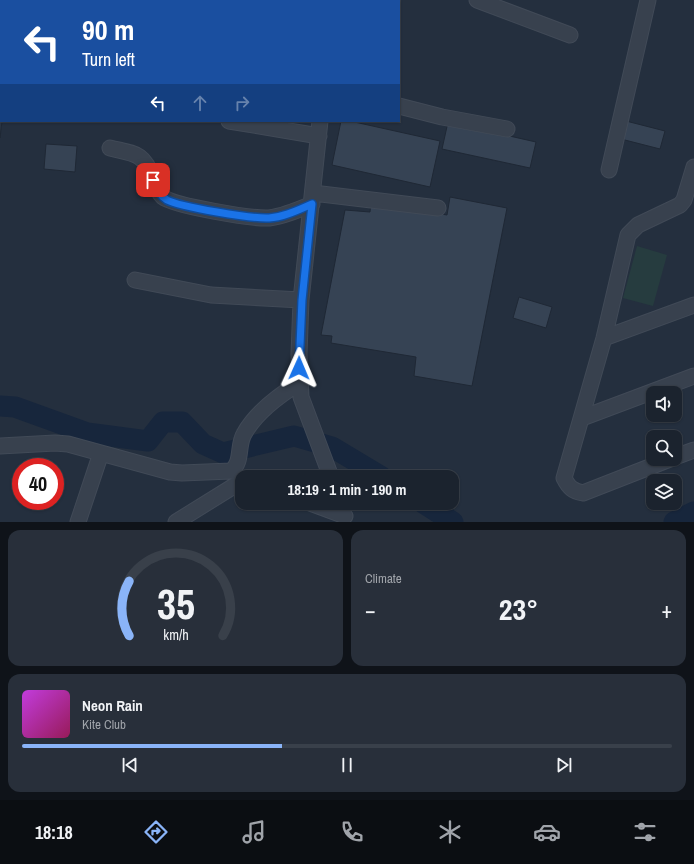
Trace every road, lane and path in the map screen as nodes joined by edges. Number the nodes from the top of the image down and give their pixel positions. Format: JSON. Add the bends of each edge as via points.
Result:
{"nodes":[{"id":1,"x":477,"y":0,"type":"edge"},
{"id":2,"x":648,"y":0,"type":"edge"},
{"id":3,"x":570,"y":35,"type":"dead end"},
{"id":4,"x":400,"y":106,"type":"edge"},
{"id":5,"x":235,"y":122,"type":"edge"},
{"id":6,"x":320,"y":122,"type":"edge"},
{"id":7,"x":507,"y":128,"type":"dead end"},
{"id":8,"x":318,"y":136,"type":"junction"},
{"id":9,"x":110,"y":148,"type":"dead end"},
{"id":10,"x":694,"y":167,"type":"edge"},
{"id":11,"x":609,"y":170,"type":"dead end"},
{"id":12,"x":312,"y":198,"type":"junction"},
{"id":13,"x":438,"y":208,"type":"dead end"},
{"id":14,"x":135,"y":280,"type":"dead end"},
{"id":15,"x":302,"y":300,"type":"junction"},
{"id":16,"x":694,"y":305,"type":"edge"},
{"id":17,"x":604,"y":338,"type":"junction"},
{"id":18,"x":694,"y":376,"type":"edge"},
{"id":19,"x":299,"y":383,"type":"junction"},
{"id":20,"x":582,"y":418,"type":"junction"},
{"id":21,"x":0,"y":446,"type":"edge"},
{"id":22,"x":694,"y":450,"type":"edge"},
{"id":23,"x":101,"y":453,"type":"junction"},
{"id":24,"x":682,"y":454,"type":"edge"},
{"id":25,"x":652,"y":466,"type":"edge"},
{"id":26,"x":329,"y":470,"type":"edge"},
{"id":27,"x":235,"y":485,"type":"edge"},
{"id":28,"x":332,"y":510,"type":"edge"},
{"id":29,"x":344,"y":514,"type":"edge"},
{"id":30,"x":78,"y":522,"type":"edge"},
{"id":31,"x":176,"y":522,"type":"edge"}],
"edges":[{"from":1,"to":3,"type":"street"},
{"from":2,"to":11,"type":"street"},
{"from":4,"to":7,"type":"street","via":[[442,117]]},
{"from":5,"to":8,"type":"street"},
{"from":6,"to":8,"type":"street"},
{"from":8,"to":12,"type":"street"},
{"from":9,"to":12,"type":"street","via":[[144,159],[156,189],[172,202],[201,209],[267,218],[281,216]]},
{"from":10,"to":17,"type":"street","via":[[684,200],[680,205],[638,225],[628,235]]},
{"from":12,"to":13,"type":"street"},
{"from":12,"to":15,"type":"street"},
{"from":14,"to":15,"type":"street","via":[[211,295]]},
{"from":15,"to":19,"type":"street"},
{"from":16,"to":17,"type":"street"},
{"from":17,"to":20,"type":"street"},
{"from":18,"to":20,"type":"street"},
{"from":19,"to":23,"type":"street","via":[[283,392],[255,419],[244,434],[238,462],[231,470],[170,472]]},
{"from":19,"to":26,"type":"street","via":[[301,397]]},
{"from":20,"to":25,"type":"street","via":[[564,478],[568,487],[583,493]]},
{"from":21,"to":23,"type":"street","via":[[55,443]]},
{"from":22,"to":24,"type":"street"},
{"from":23,"to":30,"type":"street"},
{"from":27,"to":31,"type":"street"},
{"from":28,"to":29,"type":"street"}]}
